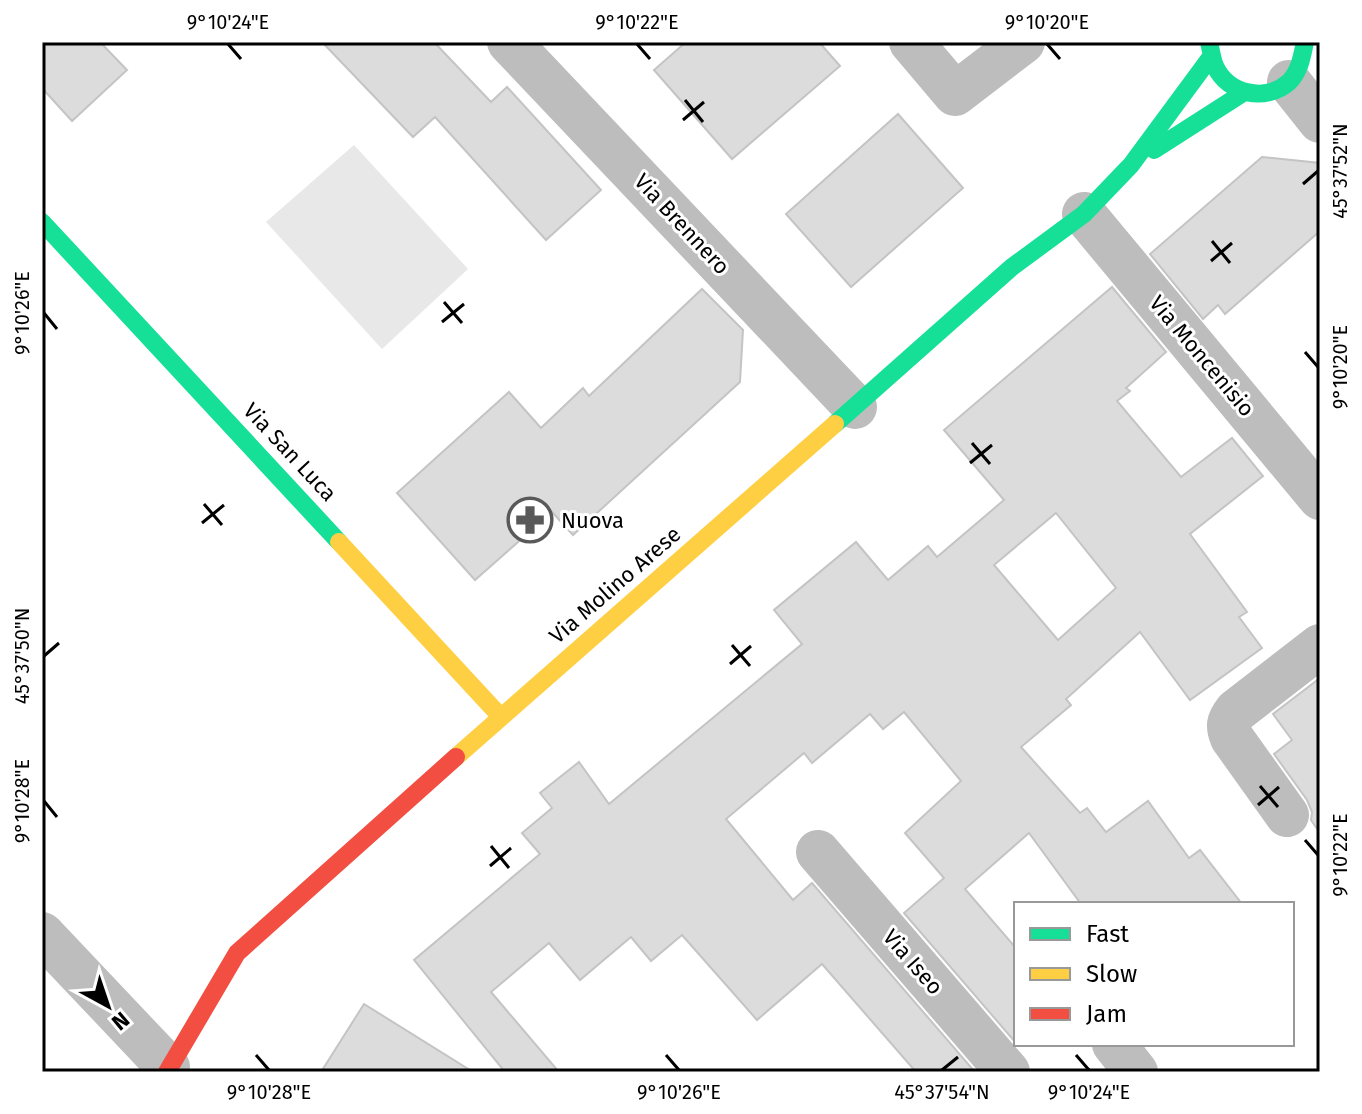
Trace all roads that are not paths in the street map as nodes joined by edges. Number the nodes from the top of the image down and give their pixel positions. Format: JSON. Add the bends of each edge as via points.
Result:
{"nodes":[{"id":1,"x":509,"y":42,"type":"edge"},
{"id":2,"x":911,"y":42,"type":"edge"},
{"id":3,"x":1023,"y":42,"type":"edge"},
{"id":4,"x":1305,"y":42,"type":"edge"},
{"id":5,"x":1210,"y":50,"type":"edge"},
{"id":6,"x":1289,"y":82,"type":"junction"},
{"id":7,"x":1243,"y":93,"type":"junction"},
{"id":8,"x":1320,"y":121,"type":"edge"},
{"id":9,"x":1131,"y":165,"type":"junction"},
{"id":10,"x":1084,"y":214,"type":"junction"},
{"id":11,"x":42,"y":222,"type":"edge"},
{"id":12,"x":855,"y":407,"type":"junction"},
{"id":13,"x":1320,"y":498,"type":"edge"},
{"id":14,"x":1320,"y":646,"type":"edge"},
{"id":15,"x":501,"y":717,"type":"junction"},
{"id":16,"x":1287,"y":815,"type":"dead end"},
{"id":17,"x":818,"y":852,"type":"dead end"},
{"id":18,"x":42,"y":934,"type":"edge"},
{"id":19,"x":1116,"y":1046,"type":"edge"},
{"id":20,"x":168,"y":1070,"type":"edge"},
{"id":21,"x":1008,"y":1072,"type":"edge"},
{"id":22,"x":1136,"y":1072,"type":"edge"}],
"edges":[{"from":1,"to":12,"type":"street","name":"Via Brennero"},
{"from":2,"to":3,"type":"street","via":[[955,94]]},
{"from":4,"to":6,"type":"street","via":[[1300,70]]},
{"from":5,"to":7,"type":"street","via":[[1217,74]]},
{"from":5,"to":9,"type":"street","name":"Via Molino Arese"},
{"from":6,"to":7,"type":"street","via":[[1259,95]]},
{"from":6,"to":8,"type":"street"},
{"from":7,"to":9,"type":"street","name":"Via Molino Arese"},
{"from":9,"to":10,"type":"street","name":"Via Molino Arese"},
{"from":10,"to":12,"type":"street","name":"Via Molino Arese","via":[[1012,267]]},
{"from":10,"to":13,"type":"street","name":"Via Moncenisio"},
{"from":11,"to":15,"type":"street","name":"Via San Luca"},
{"from":12,"to":15,"type":"street","name":"Via Molino Arese"},
{"from":14,"to":16,"type":"street","via":[[1236,711],[1228,728]]},
{"from":15,"to":20,"type":"street","name":"Via Molino Arese","via":[[237,953]]},
{"from":17,"to":21,"type":"street","name":"Via Iseo"},
{"from":18,"to":20,"type":"street"},
{"from":19,"to":22,"type":"street"}]}
